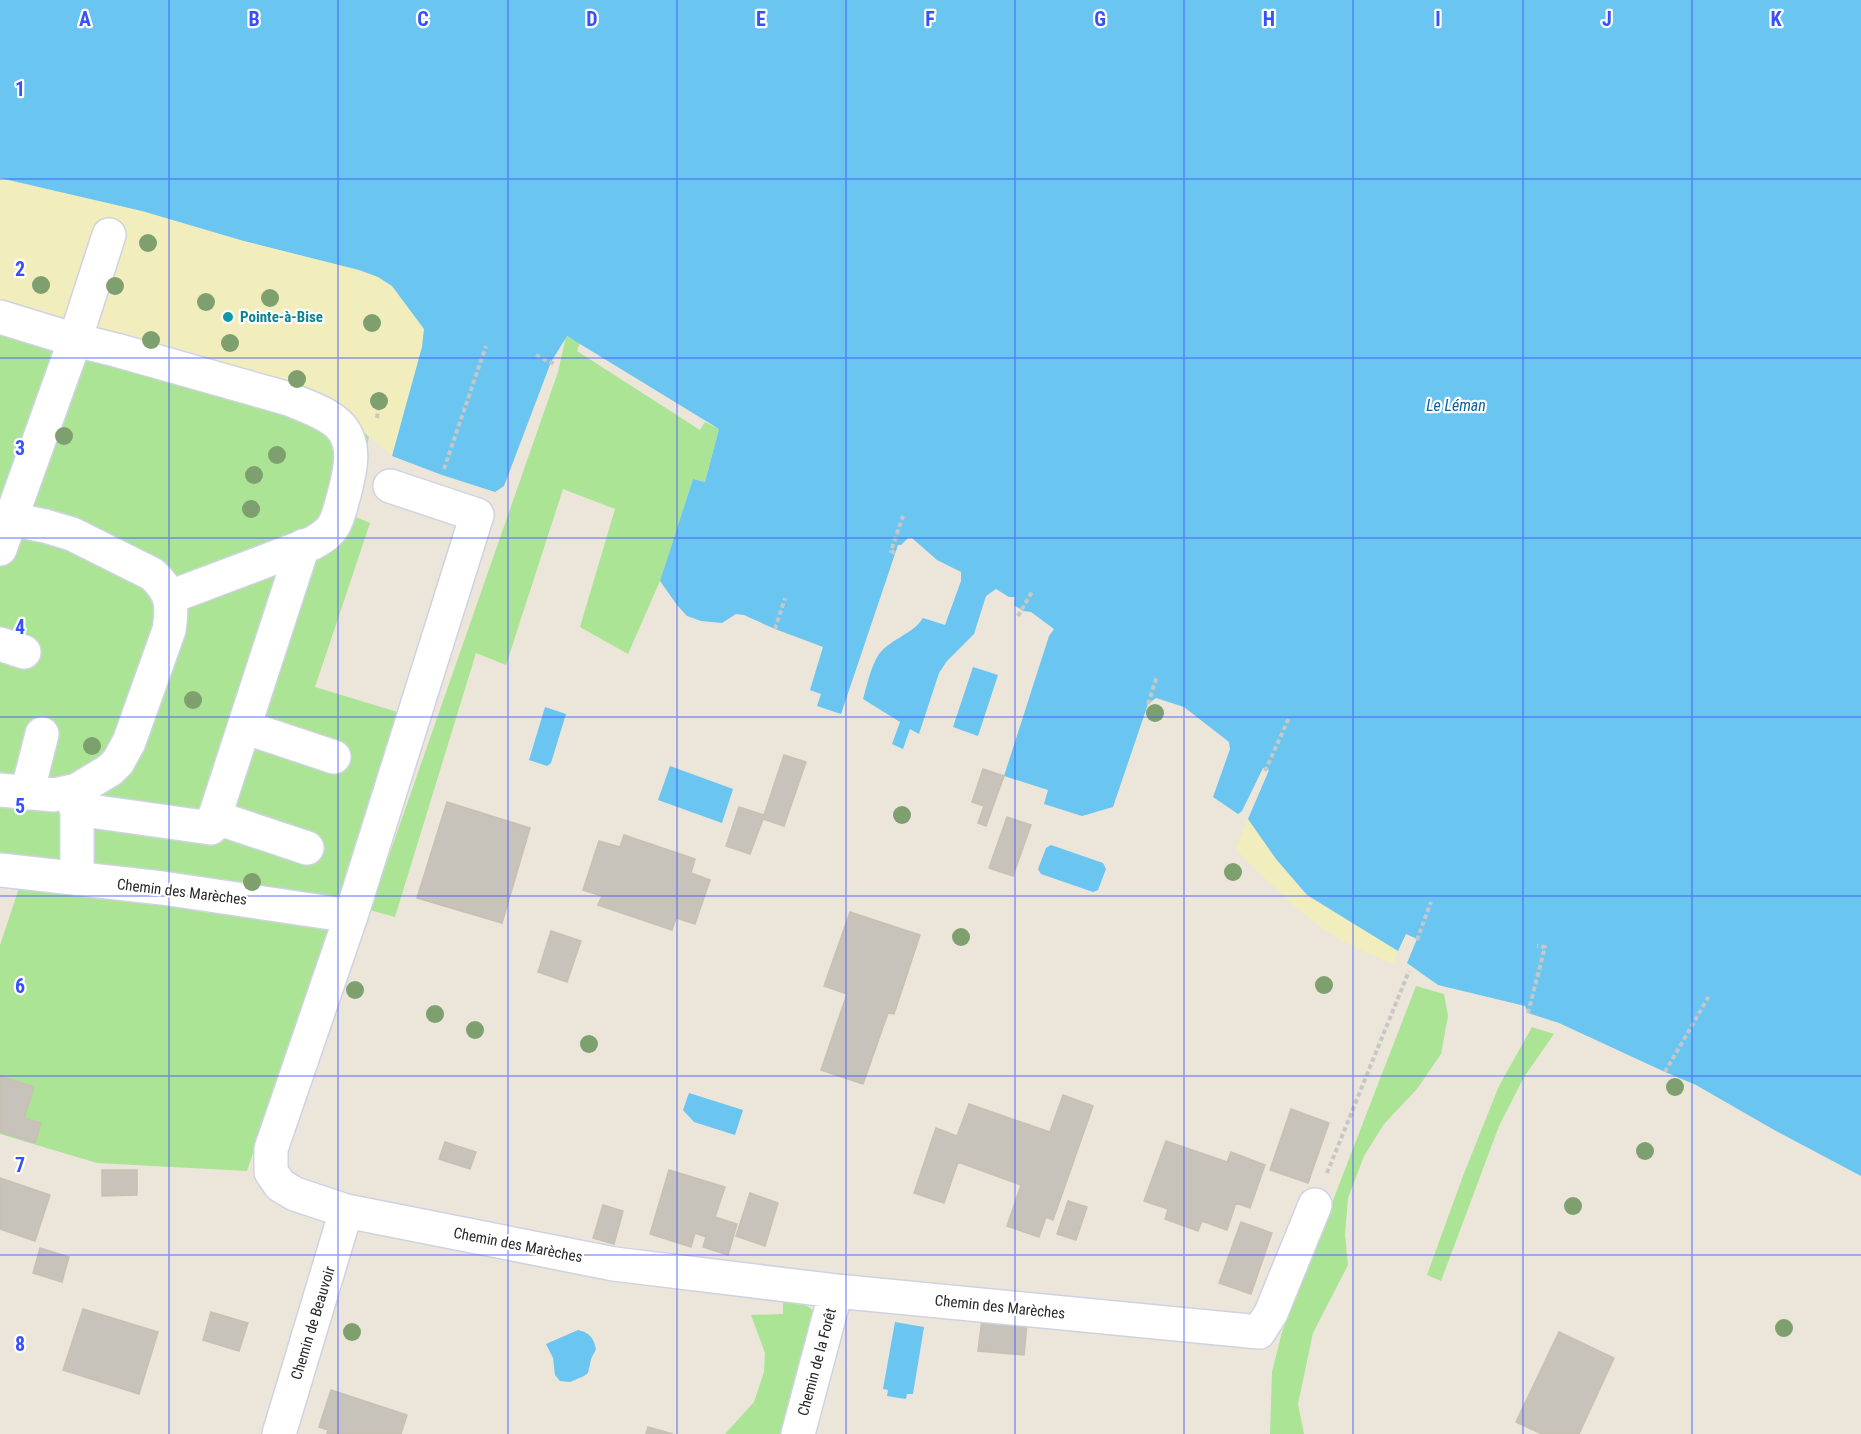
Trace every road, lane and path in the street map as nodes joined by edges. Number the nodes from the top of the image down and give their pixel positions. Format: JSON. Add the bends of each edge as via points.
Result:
{"nodes":[{"id":1,"x":109,"y":235,"type":"dead end"},
{"id":2,"x":0,"y":316,"type":"edge"},
{"id":3,"x":75,"y":340,"type":"junction"},
{"id":4,"x":486,"y":346,"type":"dead end"},
{"id":5,"x":536,"y":355,"type":"dead end"},
{"id":6,"x":556,"y":365,"type":"dead end"},
{"id":7,"x":442,"y":475,"type":"dead end"},
{"id":8,"x":390,"y":486,"type":"dead end"},
{"id":9,"x":903,"y":516,"type":"dead end"},
{"id":10,"x":6,"y":518,"type":"edge"},
{"id":11,"x":303,"y":546,"type":"junction"},
{"id":12,"x":0,"y":549,"type":"edge"},
{"id":13,"x":895,"y":553,"type":"dead end"},
{"id":14,"x":1033,"y":590,"type":"dead end"},
{"id":15,"x":170,"y":597,"type":"junction"},
{"id":16,"x":785,"y":598,"type":"dead end"},
{"id":17,"x":1018,"y":616,"type":"dead end"},
{"id":18,"x":774,"y":629,"type":"dead end"},
{"id":19,"x":1157,"y":676,"type":"dead end"},
{"id":20,"x":1148,"y":704,"type":"dead end"},
{"id":21,"x":1289,"y":718,"type":"dead end"},
{"id":22,"x":244,"y":727,"type":"junction"},
{"id":23,"x":42,"y":734,"type":"dead end"},
{"id":24,"x":334,"y":757,"type":"dead end"},
{"id":25,"x":1265,"y":771,"type":"dead end"},
{"id":26,"x":14,"y":791,"type":"edge"},
{"id":27,"x":76,"y":800,"type":"junction"},
{"id":28,"x":214,"y":817,"type":"junction"},
{"id":29,"x":307,"y":848,"type":"dead end"},
{"id":30,"x":0,"y":870,"type":"edge"},
{"id":31,"x":77,"y":879,"type":"junction"},
{"id":32,"x":1431,"y":902,"type":"dead end"},
{"id":33,"x":351,"y":916,"type":"junction"},
{"id":34,"x":1417,"y":939,"type":"dead end"},
{"id":35,"x":1537,"y":946,"type":"dead end"},
{"id":36,"x":1409,"y":971,"type":"dead end"},
{"id":37,"x":1709,"y":996,"type":"dead end"},
{"id":38,"x":1528,"y":1013,"type":"dead end"},
{"id":39,"x":1665,"y":1072,"type":"dead end"},
{"id":40,"x":1314,"y":1205,"type":"joint"},
{"id":41,"x":346,"y":1211,"type":"junction"},
{"id":42,"x":836,"y":1291,"type":"junction"},
{"id":43,"x":279,"y":1434,"type":"edge"},
{"id":44,"x":798,"y":1434,"type":"edge"}],
"edges":[{"from":1,"to":3,"type":"street"},
{"from":2,"to":3,"type":"street"},
{"from":3,"to":10,"type":"street"},
{"from":3,"to":11,"type":"street","via":[[289,399],[338,425],[351,454],[340,510],[325,536]]},
{"from":4,"to":7,"type":"path"},
{"from":5,"to":6,"type":"path"},
{"from":8,"to":33,"type":"street","via":[[477,515]]},
{"from":9,"to":13,"type":"path","via":[[891,551]]},
{"from":10,"to":12,"type":"street"},
{"from":10,"to":15,"type":"street","via":[[72,534],[152,574]]},
{"from":11,"to":15,"type":"street"},
{"from":11,"to":22,"type":"street"},
{"from":14,"to":17,"type":"path"},
{"from":15,"to":27,"type":"street","via":[[169,630],[129,742],[110,770]]},
{"from":16,"to":18,"type":"path"},
{"from":19,"to":20,"type":"path"},
{"from":21,"to":25,"type":"path"},
{"from":22,"to":24,"type":"street"},
{"from":22,"to":28,"type":"street"},
{"from":23,"to":26,"type":"street"},
{"from":26,"to":27,"type":"street"},
{"from":27,"to":28,"type":"street","via":[[211,828]]},
{"from":27,"to":31,"type":"street"},
{"from":28,"to":29,"type":"street"},
{"from":30,"to":31,"type":"street","name":"Chemin des Marèches"},
{"from":31,"to":33,"type":"street","name":"Chemin des Marèches"},
{"from":32,"to":34,"type":"path"},
{"from":33,"to":41,"type":"street","name":"Chemin des Marèches","via":[[271,1149],[271,1172],[280,1185]]},
{"from":35,"to":38,"type":"path","via":[[1545,947]]},
{"from":36,"to":40,"type":"path"},
{"from":37,"to":39,"type":"path"},
{"from":40,"to":42,"type":"street","name":"Chemin des Marèches","via":[[1271,1313],[1259,1332]]},
{"from":41,"to":42,"type":"street","name":"Chemin des Marèches","via":[[614,1264]]},
{"from":41,"to":43,"type":"street","name":"Chemin de Beauvoir"},
{"from":42,"to":44,"type":"street","name":"Chemin de la Forêt"}]}
